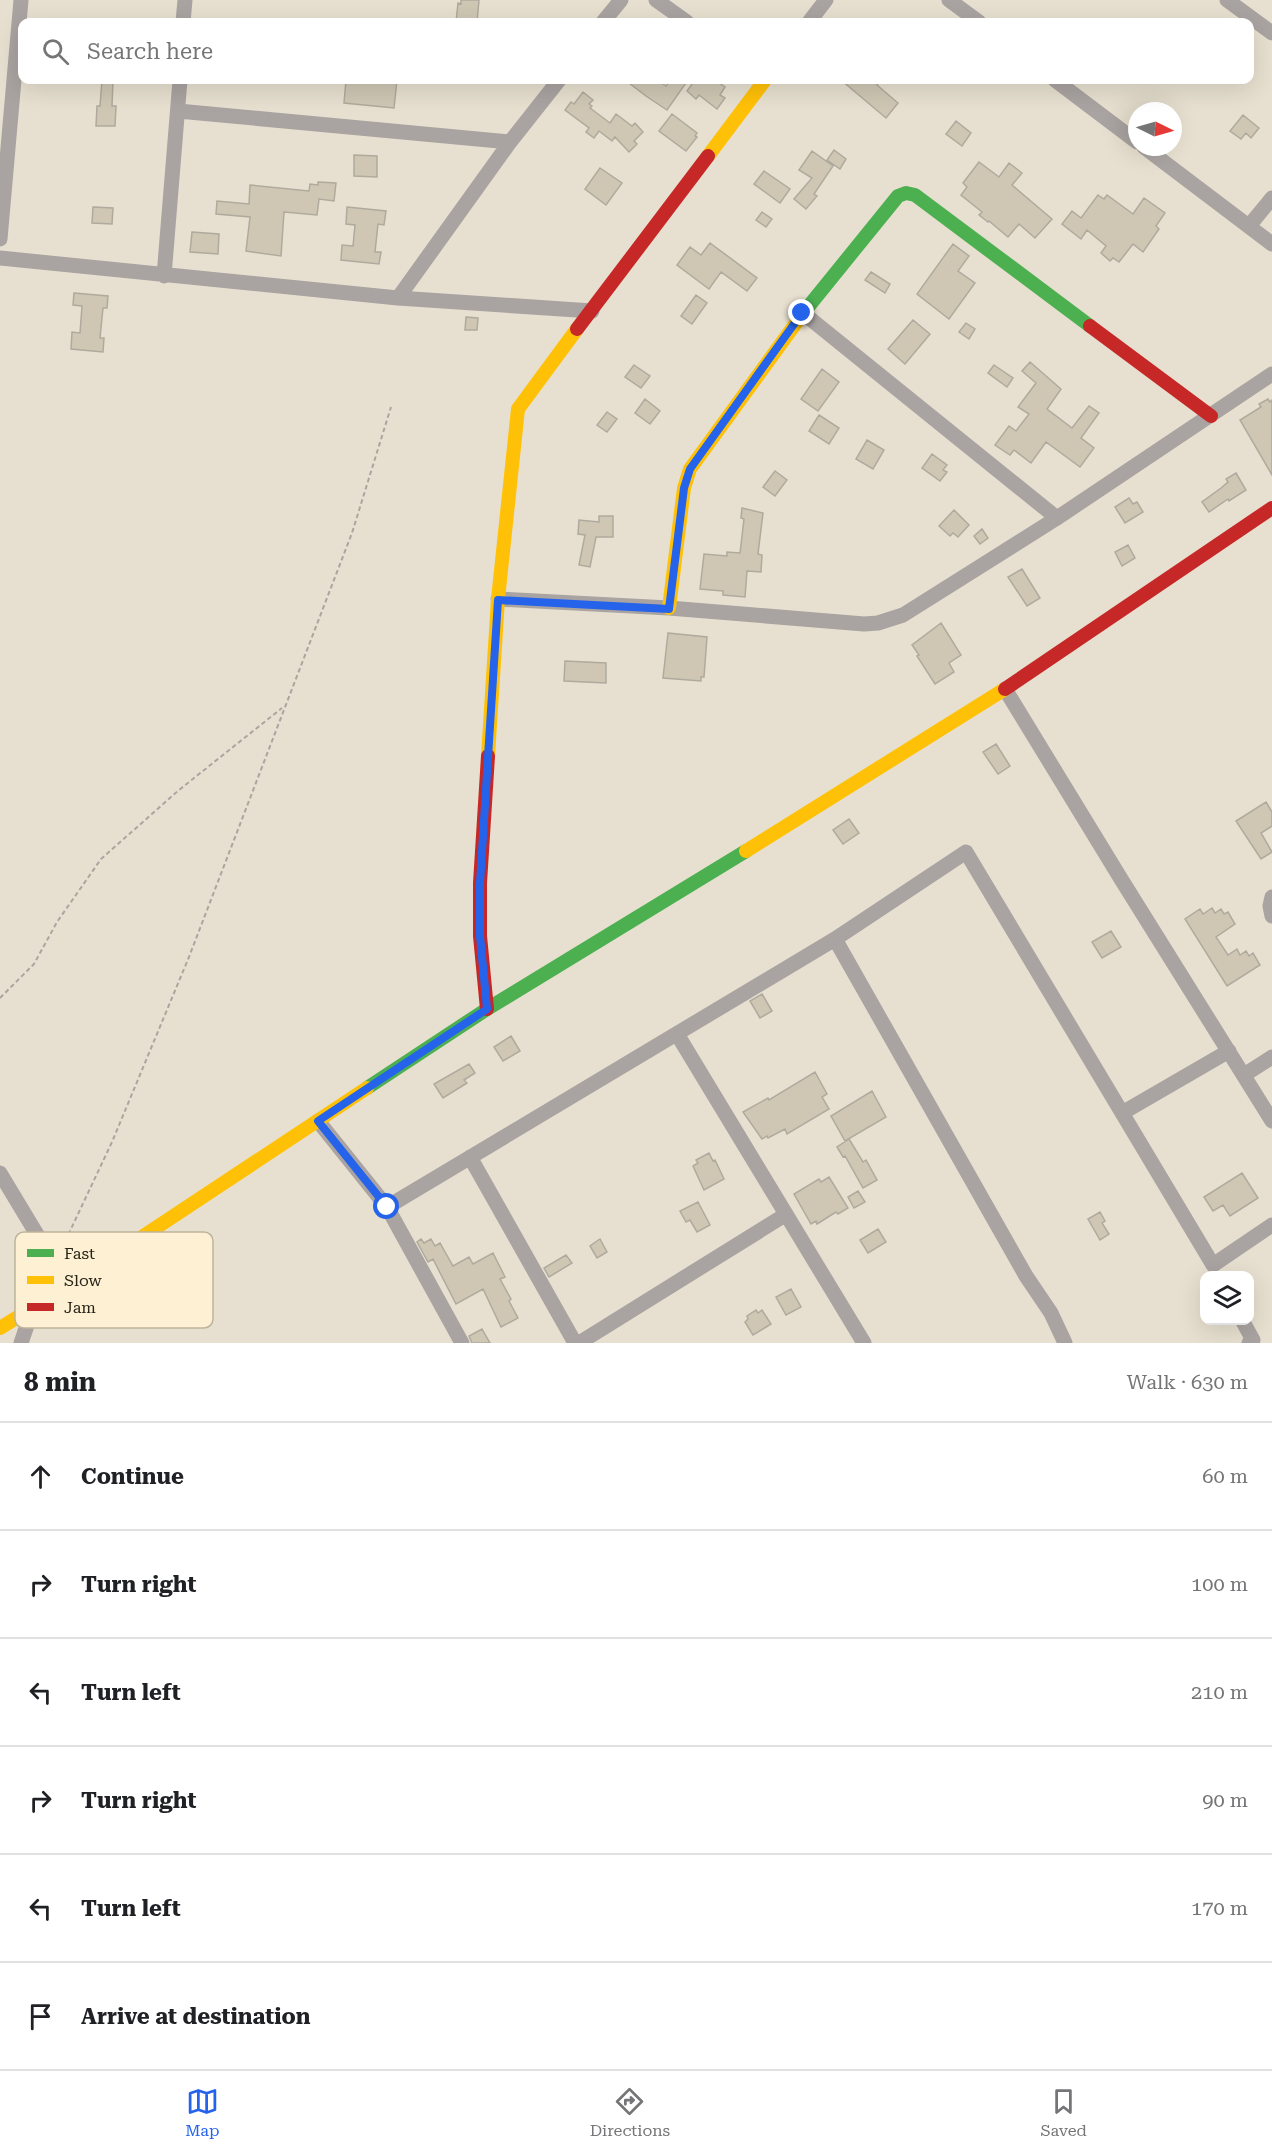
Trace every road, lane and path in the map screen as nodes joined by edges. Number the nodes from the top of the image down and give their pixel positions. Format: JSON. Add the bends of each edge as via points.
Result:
{"nodes":[{"id":1,"x":21,"y":0,"type":"edge"},
{"id":2,"x":185,"y":0,"type":"edge"},
{"id":3,"x":621,"y":0,"type":"edge"},
{"id":4,"x":656,"y":0,"type":"edge"},
{"id":5,"x":826,"y":0,"type":"edge"},
{"id":6,"x":949,"y":0,"type":"edge"},
{"id":7,"x":1227,"y":0,"type":"edge"},
{"id":8,"x":19,"y":18,"type":"edge"},
{"id":9,"x":183,"y":18,"type":"edge"},
{"id":10,"x":606,"y":18,"type":"edge"},
{"id":11,"x":681,"y":18,"type":"edge"},
{"id":12,"x":812,"y":18,"type":"edge"},
{"id":13,"x":974,"y":18,"type":"edge"},
{"id":14,"x":1252,"y":18,"type":"edge"},
{"id":15,"x":1254,"y":20,"type":"edge"},
{"id":16,"x":1272,"y":33,"type":"edge"},
{"id":17,"x":18,"y":34,"type":"edge"},
{"id":18,"x":180,"y":84,"type":"edge"},
{"id":19,"x":556,"y":84,"type":"edge"},
{"id":20,"x":762,"y":84,"type":"edge"},
{"id":21,"x":1060,"y":84,"type":"edge"},
{"id":22,"x":178,"y":111,"type":"junction"},
{"id":23,"x":1128,"y":134,"type":"edge"},
{"id":24,"x":510,"y":142,"type":"junction"},
{"id":25,"x":1156,"y":156,"type":"edge"},
{"id":26,"x":1272,"y":198,"type":"edge"},
{"id":27,"x":1249,"y":226,"type":"junction"},
{"id":28,"x":0,"y":239,"type":"edge"},
{"id":29,"x":1272,"y":244,"type":"edge"},
{"id":30,"x":0,"y":258,"type":"edge"},
{"id":31,"x":164,"y":276,"type":"junction"},
{"id":32,"x":398,"y":298,"type":"junction"},
{"id":33,"x":592,"y":311,"type":"junction"},
{"id":34,"x":802,"y":313,"type":"junction"},
{"id":35,"x":1272,"y":376,"type":"edge"},
{"id":36,"x":391,"y":407,"type":"dead end"},
{"id":37,"x":1211,"y":416,"type":"junction"},
{"id":38,"x":1272,"y":508,"type":"edge"},
{"id":39,"x":1057,"y":518,"type":"junction"},
{"id":40,"x":498,"y":600,"type":"junction"},
{"id":41,"x":669,"y":609,"type":"junction"},
{"id":42,"x":1005,"y":689,"type":"junction"},
{"id":43,"x":284,"y":707,"type":"junction"},
{"id":44,"x":1272,"y":897,"type":"edge"},
{"id":45,"x":1272,"y":916,"type":"edge"},
{"id":46,"x":836,"y":939,"type":"junction"},
{"id":47,"x":0,"y":998,"type":"edge"},
{"id":48,"x":487,"y":1009,"type":"junction"},
{"id":49,"x":677,"y":1034,"type":"junction"},
{"id":50,"x":1229,"y":1051,"type":"junction"},
{"id":51,"x":1272,"y":1057,"type":"edge"},
{"id":52,"x":1244,"y":1075,"type":"junction"},
{"id":53,"x":1122,"y":1113,"type":"junction"},
{"id":54,"x":318,"y":1121,"type":"junction"},
{"id":55,"x":1272,"y":1121,"type":"edge"},
{"id":56,"x":470,"y":1157,"type":"junction"},
{"id":57,"x":0,"y":1173,"type":"edge"},
{"id":58,"x":387,"y":1207,"type":"junction"},
{"id":59,"x":785,"y":1215,"type":"junction"},
{"id":60,"x":1272,"y":1225,"type":"edge"},
{"id":61,"x":35,"y":1232,"type":"edge"},
{"id":62,"x":69,"y":1232,"type":"edge"},
{"id":63,"x":150,"y":1232,"type":"edge"},
{"id":64,"x":1216,"y":1270,"type":"edge"},
{"id":65,"x":15,"y":1319,"type":"edge"},
{"id":66,"x":1244,"y":1325,"type":"edge"},
{"id":67,"x":0,"y":1328,"type":"edge"},
{"id":68,"x":26,"y":1328,"type":"edge"},
{"id":69,"x":1252,"y":1342,"type":"edge"},
{"id":70,"x":21,"y":1343,"type":"edge"},
{"id":71,"x":462,"y":1343,"type":"edge"},
{"id":72,"x":577,"y":1343,"type":"edge"},
{"id":73,"x":864,"y":1343,"type":"edge"},
{"id":74,"x":1065,"y":1343,"type":"edge"}],
"edges":[{"from":1,"to":8,"type":"street"},
{"from":2,"to":9,"type":"street"},
{"from":3,"to":10,"type":"street"},
{"from":4,"to":11,"type":"street"},
{"from":5,"to":12,"type":"street"},
{"from":6,"to":13,"type":"street"},
{"from":7,"to":14,"type":"street"},
{"from":15,"to":16,"type":"street"},
{"from":17,"to":28,"type":"street"},
{"from":18,"to":22,"type":"street"},
{"from":19,"to":24,"type":"street"},
{"from":20,"to":33,"type":"street"},
{"from":21,"to":23,"type":"street"},
{"from":22,"to":24,"type":"street"},
{"from":22,"to":31,"type":"street"},
{"from":24,"to":32,"type":"street"},
{"from":25,"to":27,"type":"street"},
{"from":26,"to":27,"type":"street"},
{"from":27,"to":29,"type":"street"},
{"from":30,"to":31,"type":"street"},
{"from":31,"to":32,"type":"street"},
{"from":32,"to":33,"type":"street"},
{"from":33,"to":40,"type":"street","via":[[518,409]]},
{"from":34,"to":37,"type":"street","via":[[898,196],[911,194]]},
{"from":34,"to":39,"type":"street"},
{"from":34,"to":41,"type":"street","via":[[690,469],[684,488]]},
{"from":35,"to":37,"type":"street"},
{"from":36,"to":43,"type":"path","via":[[352,533]]},
{"from":37,"to":39,"type":"street"},
{"from":38,"to":42,"type":"street"},
{"from":39,"to":41,"type":"street","via":[[903,615],[878,623]]},
{"from":40,"to":41,"type":"street"},
{"from":40,"to":48,"type":"street","via":[[480,883]]},
{"from":42,"to":48,"type":"street"},
{"from":42,"to":50,"type":"street"},
{"from":43,"to":47,"type":"path","via":[[179,790],[101,859],[57,922],[34,964]]},
{"from":43,"to":62,"type":"path","via":[[189,957],[126,1110]]},
{"from":44,"to":45,"type":"street"},
{"from":46,"to":49,"type":"street"},
{"from":46,"to":53,"type":"street","via":[[966,852]]},
{"from":46,"to":74,"type":"street"},
{"from":48,"to":54,"type":"street"},
{"from":49,"to":56,"type":"street"},
{"from":49,"to":59,"type":"street"},
{"from":50,"to":52,"type":"street"},
{"from":50,"to":53,"type":"street"},
{"from":51,"to":52,"type":"street"},
{"from":52,"to":55,"type":"street"},
{"from":53,"to":64,"type":"street"},
{"from":54,"to":58,"type":"street"},
{"from":54,"to":63,"type":"street"},
{"from":56,"to":58,"type":"street"},
{"from":56,"to":72,"type":"street"},
{"from":57,"to":61,"type":"street"},
{"from":58,"to":71,"type":"street"},
{"from":59,"to":72,"type":"street"},
{"from":59,"to":73,"type":"street"},
{"from":60,"to":64,"type":"street"},
{"from":65,"to":67,"type":"street"},
{"from":66,"to":69,"type":"street"},
{"from":68,"to":70,"type":"street"}]}
